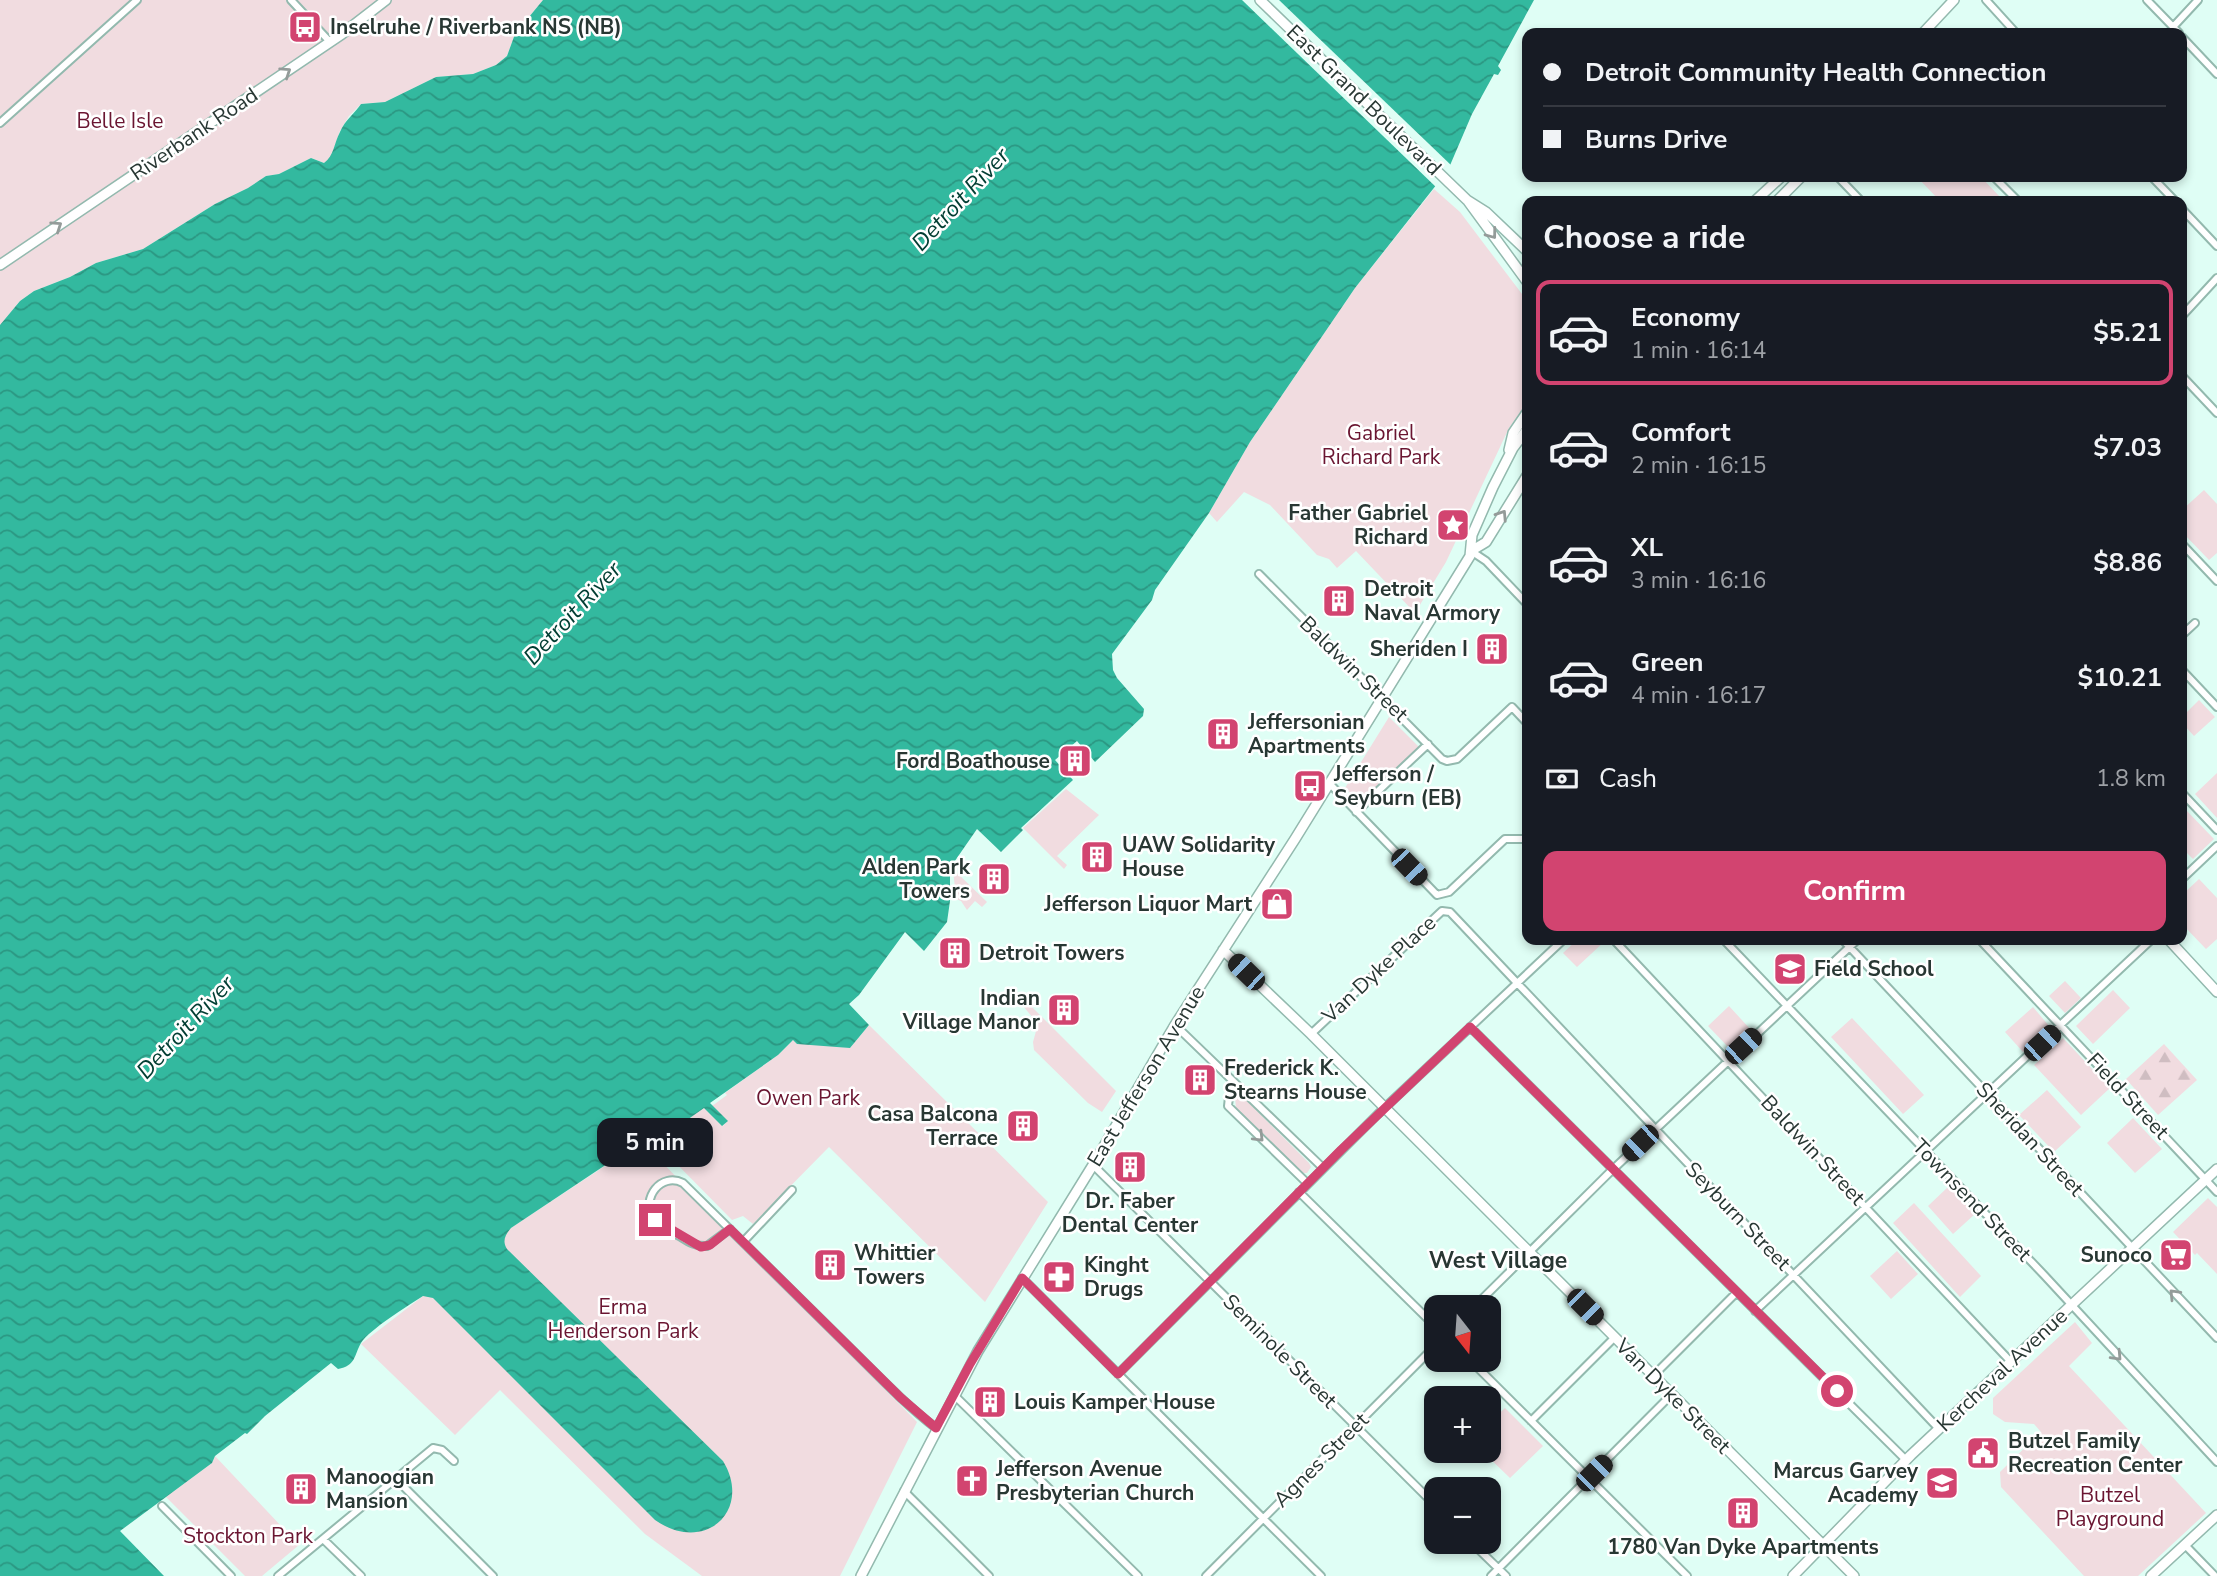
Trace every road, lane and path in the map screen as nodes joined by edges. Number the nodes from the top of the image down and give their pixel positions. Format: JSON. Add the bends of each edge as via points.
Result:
{"nodes":[{"id":1,"x":137,"y":0,"type":"edge"},
{"id":2,"x":291,"y":0,"type":"edge"},
{"id":3,"x":386,"y":0,"type":"edge"},
{"id":4,"x":1260,"y":0,"type":"edge"},
{"id":5,"x":1986,"y":0,"type":"edge"},
{"id":6,"x":2147,"y":0,"type":"edge"},
{"id":7,"x":2198,"y":0,"type":"edge"},
{"id":8,"x":1953,"y":1,"type":"edge"},
{"id":9,"x":2173,"y":27,"type":"joint"},
{"id":10,"x":1928,"y":28,"type":"edge"},
{"id":11,"x":2012,"y":28,"type":"edge"},
{"id":12,"x":330,"y":42,"type":"junction"},
{"id":13,"x":2187,"y":42,"type":"edge"},
{"id":14,"x":2217,"y":74,"type":"edge"},
{"id":15,"x":0,"y":123,"type":"edge"},
{"id":16,"x":1776,"y":182,"type":"edge"},
{"id":17,"x":1796,"y":182,"type":"edge"},
{"id":18,"x":1843,"y":182,"type":"edge"},
{"id":19,"x":1999,"y":182,"type":"edge"},
{"id":20,"x":2157,"y":182,"type":"edge"},
{"id":21,"x":1760,"y":196,"type":"edge"},
{"id":22,"x":1782,"y":196,"type":"edge"},
{"id":23,"x":1856,"y":196,"type":"edge"},
{"id":24,"x":2013,"y":196,"type":"edge"},
{"id":25,"x":2170,"y":196,"type":"edge"},
{"id":26,"x":1468,"y":200,"type":"junction"},
{"id":27,"x":2187,"y":214,"type":"edge"},
{"id":28,"x":1522,"y":244,"type":"edge"},
{"id":29,"x":2217,"y":246,"type":"edge"},
{"id":30,"x":0,"y":265,"type":"edge"},
{"id":31,"x":1522,"y":275,"type":"edge"},
{"id":32,"x":2217,"y":278,"type":"edge"},
{"id":33,"x":2187,"y":311,"type":"edge"},
{"id":34,"x":2187,"y":381,"type":"edge"},
{"id":35,"x":2217,"y":413,"type":"edge"},
{"id":36,"x":1522,"y":420,"type":"edge"},
{"id":37,"x":1522,"y":436,"type":"edge"},
{"id":38,"x":1506,"y":459,"type":"junction"},
{"id":39,"x":1522,"y":484,"type":"edge"},
{"id":40,"x":2187,"y":549,"type":"edge"},
{"id":41,"x":1471,"y":551,"type":"junction"},
{"id":42,"x":1259,"y":574,"type":"dead end"},
{"id":43,"x":2217,"y":581,"type":"edge"},
{"id":44,"x":1522,"y":598,"type":"edge"},
{"id":45,"x":2195,"y":623,"type":"dead end"},
{"id":46,"x":2187,"y":630,"type":"edge"},
{"id":47,"x":2187,"y":675,"type":"edge"},
{"id":48,"x":1382,"y":696,"type":"junction"},
{"id":49,"x":2217,"y":707,"type":"edge"},
{"id":50,"x":1522,"y":718,"type":"edge"},
{"id":51,"x":1428,"y":744,"type":"junction"},
{"id":52,"x":1329,"y":783,"type":"junction"},
{"id":53,"x":2187,"y":798,"type":"edge"},
{"id":54,"x":1356,"y":811,"type":"junction"},
{"id":55,"x":2217,"y":830,"type":"edge"},
{"id":56,"x":1522,"y":839,"type":"edge"},
{"id":57,"x":2217,"y":846,"type":"edge"},
{"id":58,"x":2187,"y":874,"type":"edge"},
{"id":59,"x":1450,"y":912,"type":"joint"},
{"id":60,"x":1558,"y":945,"type":"edge"},
{"id":61,"x":1619,"y":945,"type":"edge"},
{"id":62,"x":1729,"y":945,"type":"edge"},
{"id":63,"x":1851,"y":945,"type":"edge"},
{"id":64,"x":1985,"y":945,"type":"edge"},
{"id":65,"x":2146,"y":945,"type":"edge"},
{"id":66,"x":2174,"y":945,"type":"edge"},
{"id":67,"x":1849,"y":947,"type":"junction"},
{"id":68,"x":1223,"y":950,"type":"junction"},
{"id":69,"x":1517,"y":983,"type":"junction"},
{"id":70,"x":2217,"y":992,"type":"edge"},
{"id":71,"x":1787,"y":1005,"type":"junction"},
{"id":72,"x":1175,"y":1025,"type":"junction"},
{"id":73,"x":2060,"y":1025,"type":"junction"},
{"id":74,"x":1470,"y":1027,"type":"junction"},
{"id":75,"x":1311,"y":1034,"type":"junction"},
{"id":76,"x":1728,"y":1060,"type":"junction"},
{"id":77,"x":1237,"y":1085,"type":"junction"},
{"id":78,"x":1987,"y":1093,"type":"junction"},
{"id":79,"x":1384,"y":1108,"type":"junction"},
{"id":80,"x":1654,"y":1129,"type":"junction"},
{"id":81,"x":1926,"y":1151,"type":"junction"},
{"id":82,"x":1093,"y":1165,"type":"junction"},
{"id":83,"x":1322,"y":1168,"type":"junction"},
{"id":84,"x":1612,"y":1169,"type":"junction"},
{"id":85,"x":2217,"y":1169,"type":"edge"},
{"id":86,"x":2206,"y":1180,"type":"junction"},
{"id":87,"x":1307,"y":1183,"type":"junction"},
{"id":88,"x":792,"y":1190,"type":"dead end"},
{"id":89,"x":1299,"y":1192,"type":"junction"},
{"id":90,"x":2217,"y":1192,"type":"edge"},
{"id":91,"x":1866,"y":1207,"type":"junction"},
{"id":92,"x":730,"y":1229,"type":"junction"},
{"id":93,"x":743,"y":1242,"type":"junction"},
{"id":94,"x":2132,"y":1249,"type":"junction"},
{"id":95,"x":1529,"y":1252,"type":"junction"},
{"id":96,"x":1794,"y":1275,"type":"junction"},
{"id":97,"x":1022,"y":1278,"type":"junction"},
{"id":98,"x":1210,"y":1282,"type":"junction"},
{"id":99,"x":1736,"y":1293,"type":"junction"},
{"id":100,"x":1486,"y":1295,"type":"edge"},
{"id":101,"x":2071,"y":1306,"type":"junction"},
{"id":102,"x":1755,"y":1311,"type":"junction"},
{"id":103,"x":1424,"y":1315,"type":"edge"},
{"id":104,"x":1615,"y":1337,"type":"junction"},
{"id":105,"x":2217,"y":1338,"type":"edge"},
{"id":106,"x":1424,"y":1357,"type":"edge"},
{"id":107,"x":2011,"y":1362,"type":"junction"},
{"id":108,"x":1482,"y":1372,"type":"edge"},
{"id":109,"x":1118,"y":1374,"type":"junction"},
{"id":110,"x":1653,"y":1376,"type":"junction"},
{"id":111,"x":1672,"y":1394,"type":"junction"},
{"id":112,"x":954,"y":1395,"type":"junction"},
{"id":113,"x":1531,"y":1421,"type":"junction"},
{"id":114,"x":1355,"y":1426,"type":"junction"},
{"id":115,"x":936,"y":1428,"type":"junction"},
{"id":116,"x":1939,"y":1429,"type":"junction"},
{"id":117,"x":1906,"y":1460,"type":"junction"},
{"id":118,"x":454,"y":1461,"type":"dead end"},
{"id":119,"x":2217,"y":1462,"type":"edge"},
{"id":120,"x":1589,"y":1478,"type":"junction"},
{"id":121,"x":396,"y":1479,"type":"junction"},
{"id":122,"x":904,"y":1491,"type":"junction"},
{"id":123,"x":1424,"y":1494,"type":"edge"},
{"id":124,"x":162,"y":1506,"type":"dead end"},
{"id":125,"x":2217,"y":1515,"type":"edge"},
{"id":126,"x":1264,"y":1518,"type":"junction"},
{"id":127,"x":323,"y":1539,"type":"junction"},
{"id":128,"x":2185,"y":1545,"type":"junction"},
{"id":129,"x":1823,"y":1546,"type":"junction"},
{"id":130,"x":1483,"y":1554,"type":"edge"},
{"id":131,"x":1498,"y":1569,"type":"junction"},
{"id":132,"x":231,"y":1576,"type":"edge"},
{"id":133,"x":278,"y":1576,"type":"edge"},
{"id":134,"x":361,"y":1576,"type":"edge"},
{"id":135,"x":493,"y":1576,"type":"edge"},
{"id":136,"x":861,"y":1576,"type":"edge"},
{"id":137,"x":989,"y":1576,"type":"edge"},
{"id":138,"x":1138,"y":1576,"type":"edge"},
{"id":139,"x":1206,"y":1576,"type":"edge"},
{"id":140,"x":1321,"y":1576,"type":"edge"},
{"id":141,"x":1491,"y":1576,"type":"edge"},
{"id":142,"x":1506,"y":1576,"type":"edge"},
{"id":143,"x":1687,"y":1576,"type":"edge"},
{"id":144,"x":1793,"y":1576,"type":"edge"},
{"id":145,"x":1854,"y":1576,"type":"edge"},
{"id":146,"x":2151,"y":1576,"type":"edge"},
{"id":147,"x":2215,"y":1576,"type":"edge"}],
"edges":[{"from":1,"to":15,"type":"street"},
{"from":2,"to":12,"type":"street"},
{"from":3,"to":12,"type":"main road","name":"Riverbank Road"},
{"from":4,"to":26,"type":"main road","name":"East Grand Boulevard"},
{"from":5,"to":11,"type":"street"},
{"from":6,"to":9,"type":"street"},
{"from":7,"to":9,"type":"street"},
{"from":8,"to":10,"type":"main road"},
{"from":30,"to":12,"type":"main road","name":"Riverbank Road","one_way":true},
{"from":13,"to":14,"type":"street"},
{"from":16,"to":21,"type":"main road"},
{"from":17,"to":22,"type":"main road"},
{"from":18,"to":23,"type":"street"},
{"from":19,"to":24,"type":"street"},
{"from":20,"to":25,"type":"street"},
{"from":26,"to":28,"type":"main road","name":"East Grand Boulevard"},
{"from":26,"to":31,"type":"main road","name":"East Grand Boulevard","one_way":true},
{"from":27,"to":29,"type":"street"},
{"from":32,"to":33,"type":"street"},
{"from":34,"to":35,"type":"street"},
{"from":36,"to":38,"type":"main road"},
{"from":37,"to":38,"type":"main road","name":"East Jefferson Avenue"},
{"from":38,"to":41,"type":"main road","name":"East Jefferson Avenue","via":[[1472,535]]},
{"from":41,"to":39,"type":"main road","name":"East Jefferson Avenue","one_way":true,"via":[[1486,542]]},
{"from":40,"to":43,"type":"street"},
{"from":41,"to":44,"type":"street"},
{"from":41,"to":48,"type":"main road","name":"East Jefferson Avenue"},
{"from":42,"to":48,"type":"street","name":"Baldwin Street"},
{"from":45,"to":46,"type":"street"},
{"from":47,"to":49,"type":"street"},
{"from":48,"to":51,"type":"street","name":"Baldwin Street"},
{"from":48,"to":52,"type":"main road","name":"East Jefferson Avenue"},
{"from":50,"to":51,"type":"street","name":"Baldwin Street","via":[[1512,707],[1450,761]]},
{"from":51,"to":54,"type":"street"},
{"from":52,"to":54,"type":"street"},
{"from":52,"to":68,"type":"main road","name":"East Jefferson Avenue"},
{"from":53,"to":55,"type":"street"},
{"from":54,"to":56,"type":"street","via":[[1432,892],[1440,895],[1505,839]]},
{"from":57,"to":58,"type":"street"},
{"from":59,"to":69,"type":"street","name":"Seyburn Street"},
{"from":59,"to":75,"type":"street","name":"Van Dyke Place","via":[[1442,911]]},
{"from":60,"to":69,"type":"street"},
{"from":61,"to":76,"type":"street","name":"Baldwin Street"},
{"from":62,"to":71,"type":"street","name":"Townsend Street"},
{"from":63,"to":67,"type":"street"},
{"from":64,"to":73,"type":"street","name":"Field Street"},
{"from":65,"to":73,"type":"street"},
{"from":66,"to":70,"type":"main road"},
{"from":67,"to":71,"type":"street"},
{"from":67,"to":78,"type":"street","name":"Sheridan Street"},
{"from":68,"to":72,"type":"main road","name":"East Jefferson Avenue"},
{"from":68,"to":75,"type":"main road","name":"Van Dyke Street"},
{"from":69,"to":74,"type":"street"},
{"from":69,"to":80,"type":"street","name":"Seyburn Street"},
{"from":71,"to":76,"type":"street"},
{"from":71,"to":81,"type":"street","name":"Townsend Street"},
{"from":72,"to":77,"type":"street"},
{"from":72,"to":82,"type":"main road","name":"East Jefferson Avenue"},
{"from":73,"to":78,"type":"street"},
{"from":73,"to":86,"type":"street","name":"Field Street"},
{"from":74,"to":79,"type":"street"},
{"from":74,"to":84,"type":"street"},
{"from":75,"to":79,"type":"main road","name":"Van Dyke Street"},
{"from":76,"to":80,"type":"street"},
{"from":76,"to":91,"type":"street","name":"Baldwin Street"},
{"from":77,"to":83,"type":"street"},
{"from":77,"to":87,"type":"street","one_way":true,"via":[[1228,1106]]},
{"from":78,"to":81,"type":"street"},
{"from":78,"to":94,"type":"street","name":"Sheridan Street"},
{"from":79,"to":83,"type":"street"},
{"from":79,"to":95,"type":"main road","name":"Van Dyke Street"},
{"from":80,"to":84,"type":"street"},
{"from":80,"to":96,"type":"street","name":"Seyburn Street"},
{"from":81,"to":91,"type":"street"},
{"from":81,"to":101,"type":"street","name":"Townsend Street"},
{"from":82,"to":97,"type":"main road","name":"East Jefferson Avenue"},
{"from":82,"to":98,"type":"street","name":"Seminole Street"},
{"from":83,"to":87,"type":"street"},
{"from":84,"to":95,"type":"street"},
{"from":84,"to":99,"type":"street"},
{"from":85,"to":86,"type":"main road","name":"Kercheval Avenue"},
{"from":86,"to":90,"type":"street","name":"Field Street"},
{"from":86,"to":94,"type":"main road","name":"Kercheval Avenue"},
{"from":87,"to":89,"type":"street"},
{"from":88,"to":93,"type":"street"},
{"from":89,"to":98,"type":"street"},
{"from":89,"to":103,"type":"street"},
{"from":91,"to":96,"type":"street"},
{"from":91,"to":107,"type":"street","name":"Baldwin Street"},
{"from":92,"to":92,"type":"street","via":[[679,1181],[660,1184],[650,1197],[655,1220],[693,1244],[707,1247]]},
{"from":92,"to":93,"type":"street"},
{"from":93,"to":115,"type":"street"},
{"from":94,"to":101,"type":"main road","name":"Kercheval Avenue"},
{"from":105,"to":94,"type":"street","name":"Sheridan Street","one_way":true},
{"from":95,"to":100,"type":"street"},
{"from":95,"to":104,"type":"main road","name":"Van Dyke Street"},
{"from":96,"to":102,"type":"street"},
{"from":96,"to":116,"type":"street","name":"Seyburn Street"},
{"from":97,"to":109,"type":"street"},
{"from":97,"to":112,"type":"main road","name":"East Jefferson Avenue"},
{"from":98,"to":109,"type":"street"},
{"from":98,"to":114,"type":"street","name":"Seminole Street"},
{"from":99,"to":102,"type":"street"},
{"from":99,"to":110,"type":"street"},
{"from":101,"to":107,"type":"main road","name":"Kercheval Avenue"},
{"from":101,"to":119,"type":"street","name":"Townsend Street","one_way":true},
{"from":102,"to":117,"type":"street"},
{"from":104,"to":110,"type":"main road","name":"Van Dyke Street"},
{"from":104,"to":113,"type":"street"},
{"from":106,"to":114,"type":"street","name":"Agnes Street"},
{"from":107,"to":116,"type":"main road","name":"Kercheval Avenue"},
{"from":108,"to":113,"type":"street"},
{"from":109,"to":126,"type":"street"},
{"from":110,"to":111,"type":"main road","name":"Van Dyke Street"},
{"from":111,"to":120,"type":"street"},
{"from":111,"to":129,"type":"main road","name":"Van Dyke Street"},
{"from":112,"to":115,"type":"main road","name":"East Jefferson Avenue"},
{"from":112,"to":138,"type":"street"},
{"from":113,"to":120,"type":"street"},
{"from":114,"to":123,"type":"street","name":"Seminole Street"},
{"from":114,"to":126,"type":"street","name":"Agnes Street"},
{"from":115,"to":122,"type":"main road","name":"East Jefferson Avenue"},
{"from":116,"to":117,"type":"main road","name":"Kercheval Avenue"},
{"from":117,"to":129,"type":"main road","name":"Kercheval Avenue"},
{"from":118,"to":121,"type":"street","via":[[433,1448]]},
{"from":120,"to":131,"type":"street"},
{"from":120,"to":143,"type":"street"},
{"from":121,"to":127,"type":"street"},
{"from":121,"to":135,"type":"street"},
{"from":122,"to":136,"type":"main road","name":"East Jefferson Avenue"},
{"from":122,"to":137,"type":"street"},
{"from":124,"to":132,"type":"street"},
{"from":125,"to":128,"type":"main road"},
{"from":126,"to":139,"type":"street","name":"Agnes Street"},
{"from":126,"to":140,"type":"street"},
{"from":127,"to":133,"type":"street"},
{"from":127,"to":134,"type":"street"},
{"from":128,"to":146,"type":"main road"},
{"from":128,"to":147,"type":"street"},
{"from":129,"to":144,"type":"main road","name":"Kercheval Avenue"},
{"from":129,"to":145,"type":"main road","name":"Van Dyke Street"},
{"from":130,"to":131,"type":"street"},
{"from":131,"to":141,"type":"street"},
{"from":131,"to":142,"type":"street"}]}
